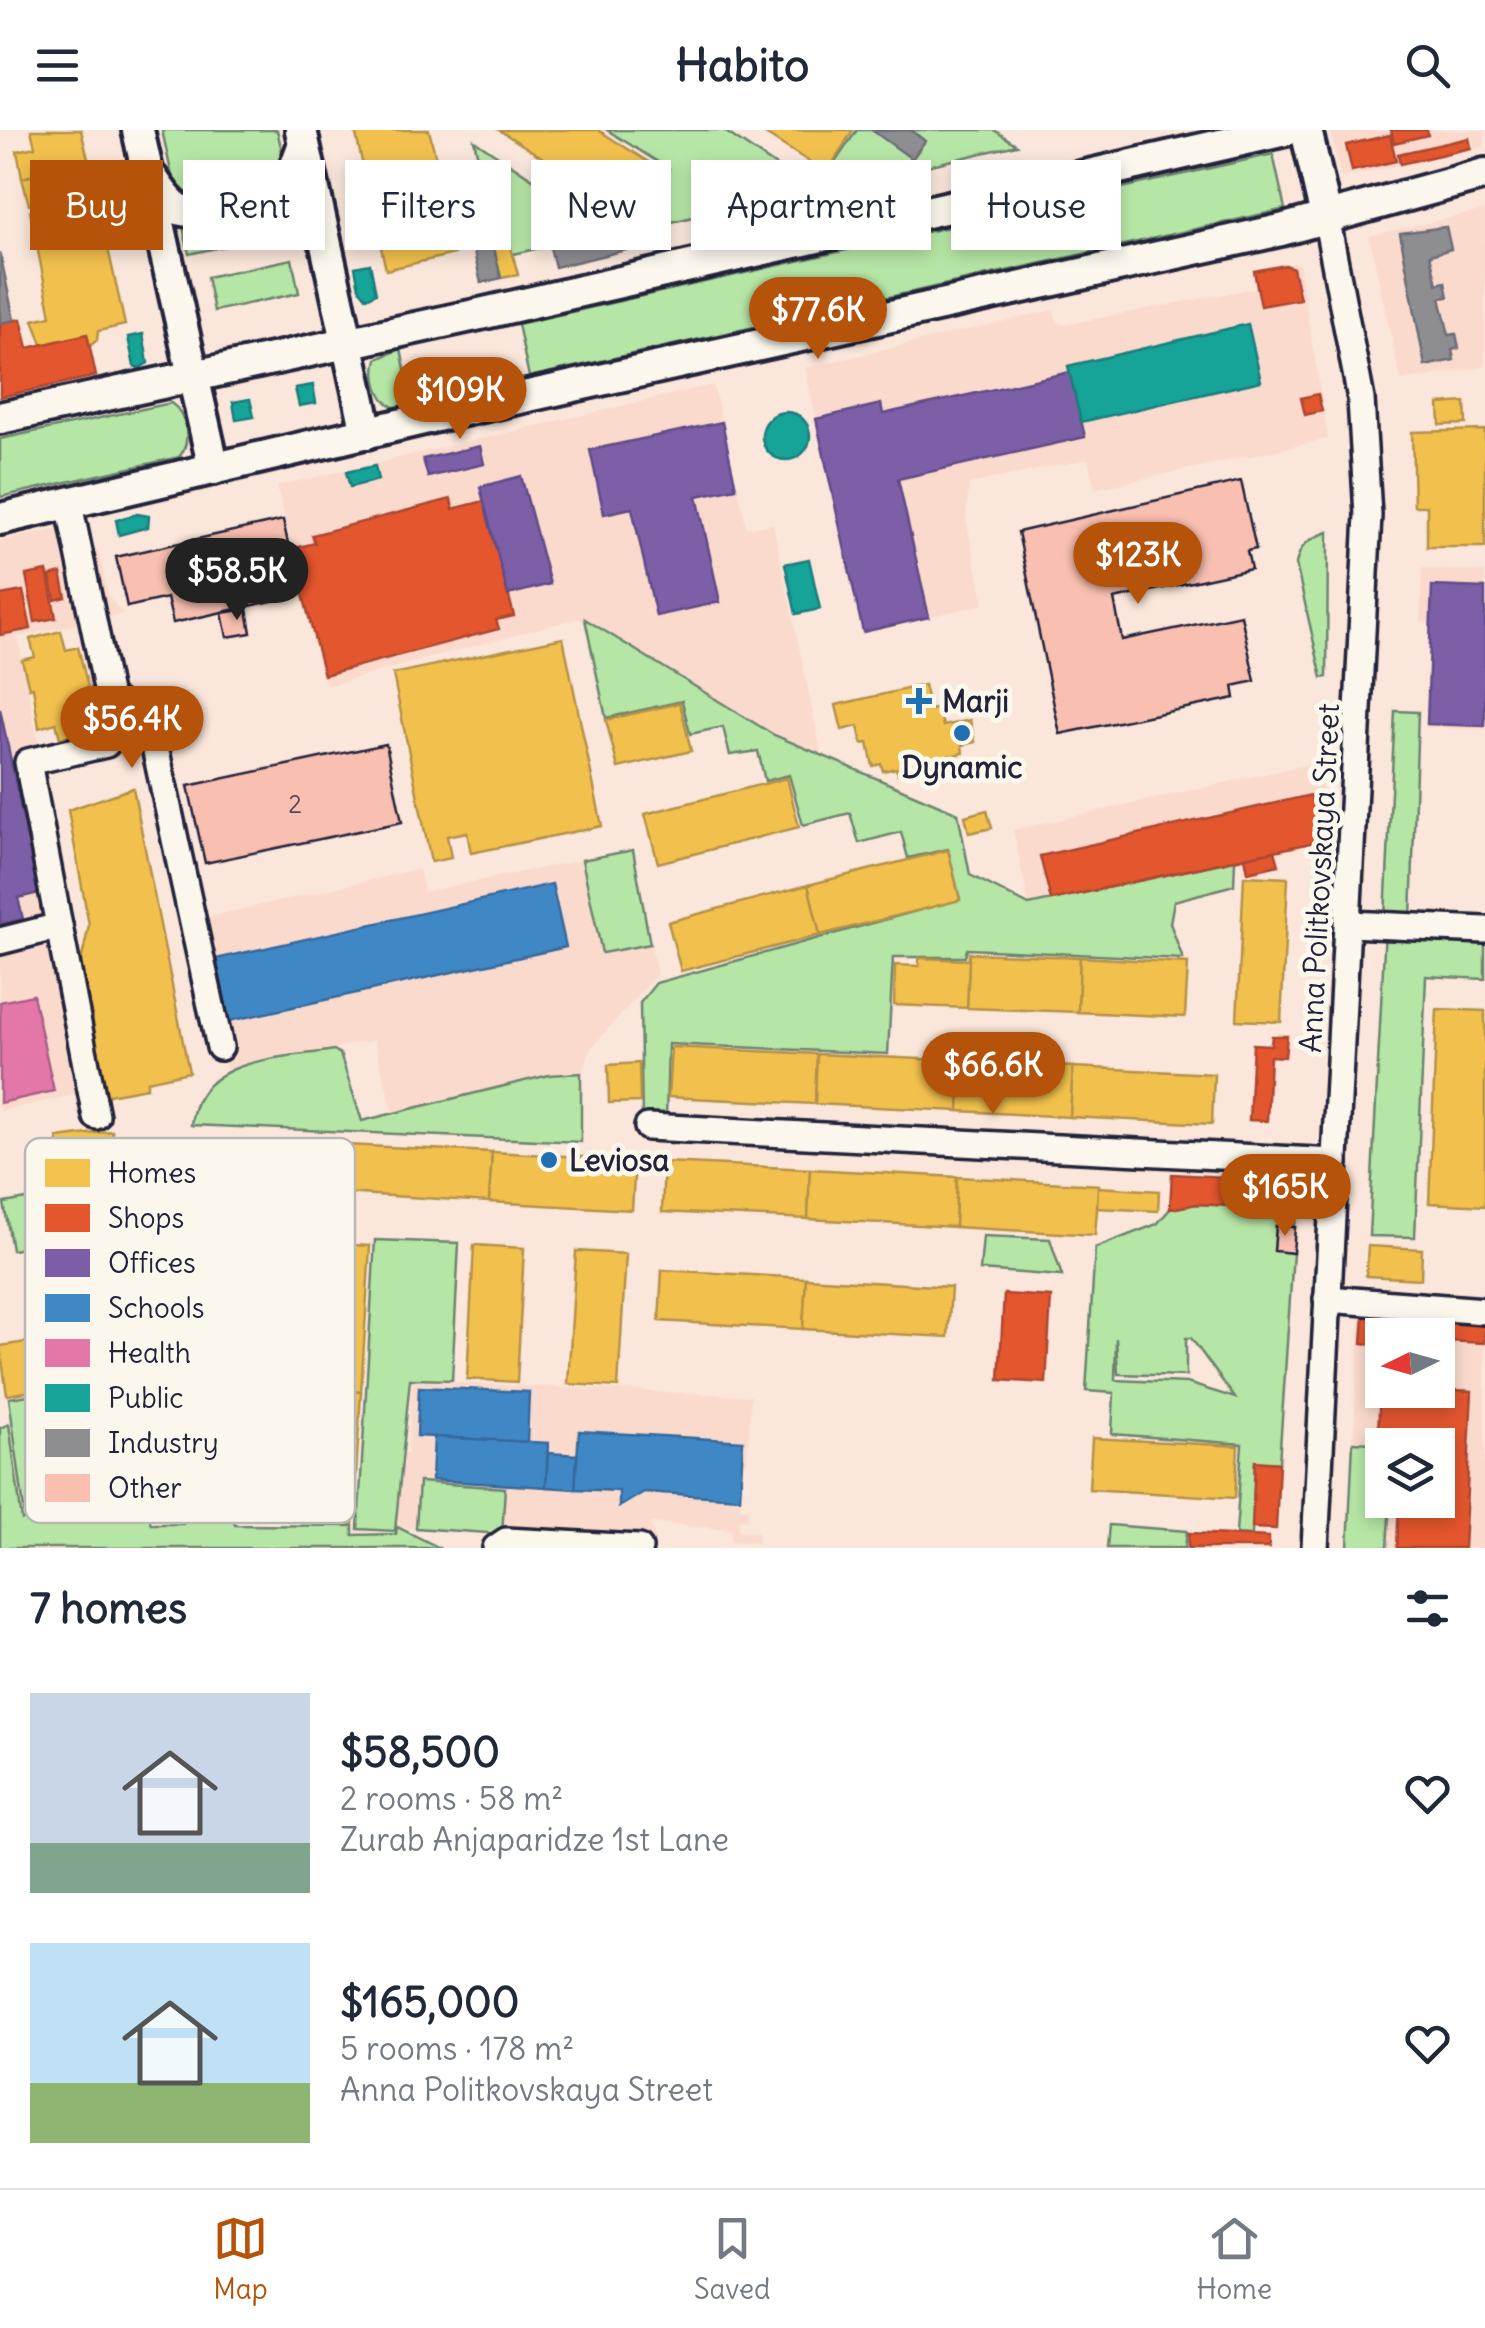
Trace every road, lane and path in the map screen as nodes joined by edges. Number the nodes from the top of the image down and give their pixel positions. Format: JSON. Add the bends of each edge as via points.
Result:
{"nodes":[{"id":1,"x":138,"y":130,"type":"edge"},
{"id":2,"x":1286,"y":130,"type":"edge"},
{"id":3,"x":1306,"y":130,"type":"edge"},
{"id":4,"x":302,"y":137,"type":"edge"},
{"id":5,"x":144,"y":160,"type":"edge"},
{"id":6,"x":1485,"y":174,"type":"edge"},
{"id":7,"x":163,"y":192,"type":"edge"},
{"id":8,"x":1326,"y":216,"type":"junction"},
{"id":9,"x":163,"y":245,"type":"edge"},
{"id":10,"x":348,"y":342,"type":"junction"},
{"id":11,"x":192,"y":377,"type":"junction"},
{"id":12,"x":0,"y":418,"type":"edge"},
{"id":13,"x":367,"y":433,"type":"junction"},
{"id":14,"x":214,"y":470,"type":"junction"},
{"id":15,"x":69,"y":504,"type":"junction"},
{"id":16,"x":0,"y":519,"type":"edge"},
{"id":17,"x":108,"y":698,"type":"junction"},
{"id":18,"x":1349,"y":924,"type":"junction"},
{"id":19,"x":60,"y":926,"type":"junction"},
{"id":20,"x":1485,"y":930,"type":"edge"},
{"id":21,"x":0,"y":941,"type":"edge"},
{"id":22,"x":220,"y":1047,"type":"dead end"},
{"id":23,"x":96,"y":1116,"type":"dead end"},
{"id":24,"x":648,"y":1127,"type":"dead end"},
{"id":25,"x":1335,"y":1162,"type":"junction"},
{"id":26,"x":1327,"y":1299,"type":"junction"},
{"id":27,"x":1485,"y":1311,"type":"edge"},
{"id":28,"x":496,"y":1548,"type":"edge"},
{"id":29,"x":638,"y":1548,"type":"edge"},
{"id":30,"x":1315,"y":1548,"type":"edge"}],
"edges":[{"from":1,"to":5,"type":"main road"},
{"from":2,"to":10,"type":"main road"},
{"from":3,"to":8,"type":"main road"},
{"from":4,"to":7,"type":"main road","via":[[294,180],[281,192],[194,211],[172,204]]},
{"from":4,"to":10,"type":"main road"},
{"from":6,"to":8,"type":"main road"},
{"from":8,"to":13,"type":"main road"},
{"from":8,"to":18,"type":"street","name":"Anna Politkovskaya Street","via":[[1361,399],[1368,515]]},
{"from":9,"to":11,"type":"main road"},
{"from":10,"to":11,"type":"main road"},
{"from":10,"to":13,"type":"main road"},
{"from":11,"to":12,"type":"main road"},
{"from":11,"to":14,"type":"main road"},
{"from":13,"to":14,"type":"main road"},
{"from":14,"to":15,"type":"main road"},
{"from":15,"to":16,"type":"main road"},
{"from":15,"to":17,"type":"street"},
{"from":17,"to":19,"type":"street","via":[[114,734],[106,744],[28,762]]},
{"from":17,"to":22,"type":"street","via":[[141,716],[153,738]]},
{"from":18,"to":20,"type":"street"},
{"from":18,"to":25,"type":"street","name":"Anna Politkovskaya Street"},
{"from":19,"to":21,"type":"street"},
{"from":19,"to":23,"type":"street"},
{"from":24,"to":25,"type":"street"},
{"from":25,"to":26,"type":"street","name":"Anna Politkovskaya Street"},
{"from":26,"to":27,"type":"street"},
{"from":26,"to":30,"type":"street","name":"Anna Politkovskaya Street"},
{"from":28,"to":29,"type":"street","via":[[506,1541]]}]}
